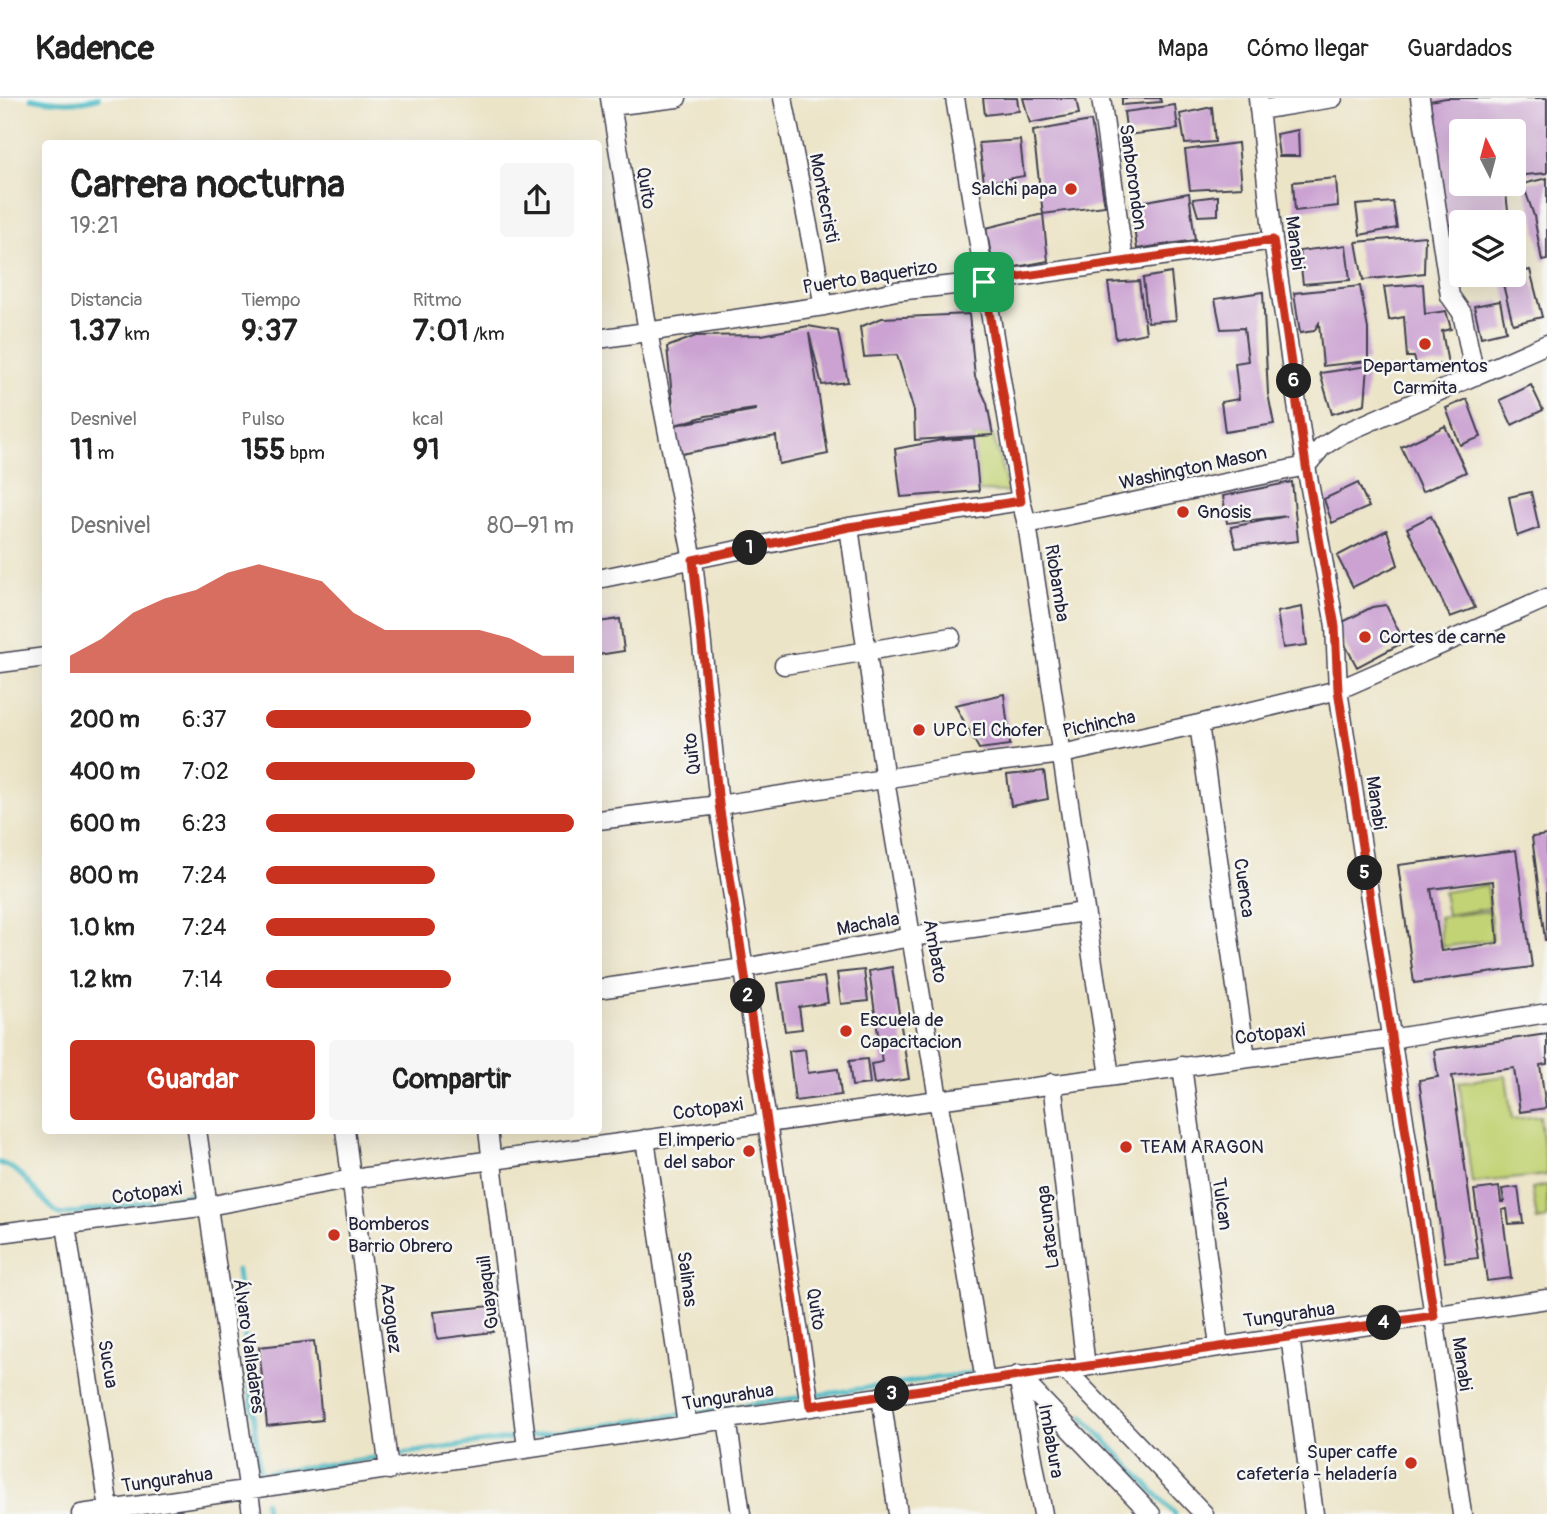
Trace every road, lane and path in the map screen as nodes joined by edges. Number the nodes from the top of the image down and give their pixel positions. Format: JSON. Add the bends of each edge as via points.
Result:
{"nodes":[{"id":1,"x":677,"y":98,"type":"edge"},
{"id":2,"x":783,"y":98,"type":"edge"},
{"id":3,"x":955,"y":98,"type":"edge"},
{"id":4,"x":1101,"y":98,"type":"edge"},
{"id":5,"x":1333,"y":98,"type":"edge"},
{"id":6,"x":1420,"y":98,"type":"edge"},
{"id":7,"x":610,"y":102,"type":"edge"},
{"id":8,"x":1259,"y":104,"type":"edge"},
{"id":9,"x":1273,"y":240,"type":"junction"},
{"id":10,"x":1124,"y":261,"type":"junction"},
{"id":11,"x":984,"y":282,"type":"junction"},
{"id":12,"x":824,"y":306,"type":"junction"},
{"id":13,"x":648,"y":331,"type":"junction"},
{"id":14,"x":602,"y":338,"type":"edge"},
{"id":15,"x":1547,"y":344,"type":"edge"},
{"id":16,"x":1475,"y":376,"type":"junction"},
{"id":17,"x":1306,"y":466,"type":"junction"},
{"id":18,"x":1021,"y":501,"type":"junction"},
{"id":19,"x":1027,"y":524,"type":"junction"},
{"id":20,"x":849,"y":527,"type":"junction"},
{"id":21,"x":693,"y":560,"type":"junction"},
{"id":22,"x":602,"y":578,"type":"edge"},
{"id":23,"x":1547,"y":598,"type":"edge"},
{"id":24,"x":951,"y":637,"type":"dead end"},
{"id":25,"x":867,"y":652,"type":"junction"},
{"id":26,"x":42,"y":658,"type":"edge"},
{"id":27,"x":0,"y":663,"type":"edge"},
{"id":28,"x":785,"y":665,"type":"dead end"},
{"id":29,"x":1338,"y":690,"type":"junction"},
{"id":30,"x":1199,"y":724,"type":"junction"},
{"id":31,"x":1062,"y":754,"type":"junction"},
{"id":32,"x":885,"y":780,"type":"junction"},
{"id":33,"x":719,"y":804,"type":"junction"},
{"id":34,"x":602,"y":819,"type":"edge"},
{"id":35,"x":1084,"y":912,"type":"junction"},
{"id":36,"x":911,"y":937,"type":"junction"},
{"id":37,"x":744,"y":968,"type":"junction"},
{"id":38,"x":602,"y":988,"type":"edge"},
{"id":39,"x":1547,"y":1013,"type":"edge"},
{"id":40,"x":1390,"y":1039,"type":"junction"},
{"id":41,"x":1246,"y":1058,"type":"junction"},
{"id":42,"x":1182,"y":1066,"type":"junction"},
{"id":43,"x":1110,"y":1076,"type":"junction"},
{"id":44,"x":1052,"y":1083,"type":"junction"},
{"id":45,"x":938,"y":1098,"type":"junction"},
{"id":46,"x":767,"y":1122,"type":"junction"},
{"id":47,"x":198,"y":1134,"type":"edge"},
{"id":48,"x":346,"y":1134,"type":"edge"},
{"id":49,"x":489,"y":1134,"type":"edge"},
{"id":50,"x":645,"y":1139,"type":"junction"},
{"id":51,"x":493,"y":1159,"type":"junction"},
{"id":52,"x":352,"y":1179,"type":"junction"},
{"id":53,"x":206,"y":1197,"type":"junction"},
{"id":54,"x":66,"y":1225,"type":"junction"},
{"id":55,"x":0,"y":1233,"type":"edge"},
{"id":56,"x":1547,"y":1299,"type":"edge"},
{"id":57,"x":1434,"y":1316,"type":"junction"},
{"id":58,"x":1290,"y":1336,"type":"junction"},
{"id":59,"x":1219,"y":1346,"type":"junction"},
{"id":60,"x":1086,"y":1367,"type":"junction"},
{"id":61,"x":1065,"y":1369,"type":"junction"},
{"id":62,"x":1017,"y":1375,"type":"junction"},
{"id":63,"x":985,"y":1380,"type":"junction"},
{"id":64,"x":881,"y":1396,"type":"junction"},
{"id":65,"x":810,"y":1406,"type":"junction"},
{"id":66,"x":727,"y":1419,"type":"junction"},
{"id":67,"x":687,"y":1424,"type":"junction"},
{"id":68,"x":527,"y":1448,"type":"junction"},
{"id":69,"x":389,"y":1468,"type":"junction"},
{"id":70,"x":249,"y":1490,"type":"junction"},
{"id":71,"x":121,"y":1510,"type":"edge"},
{"id":72,"x":82,"y":1514,"type":"edge"},
{"id":73,"x":252,"y":1514,"type":"edge"},
{"id":74,"x":741,"y":1514,"type":"edge"},
{"id":75,"x":898,"y":1514,"type":"edge"},
{"id":76,"x":1043,"y":1514,"type":"edge"},
{"id":77,"x":1151,"y":1514,"type":"edge"},
{"id":78,"x":1204,"y":1514,"type":"edge"},
{"id":79,"x":1314,"y":1514,"type":"edge"},
{"id":80,"x":1461,"y":1514,"type":"edge"}],
"edges":[{"from":1,"to":7,"type":"street"},
{"from":2,"to":12,"type":"street","name":"Montecristi"},
{"from":3,"to":11,"type":"street","name":"Riobamba"},
{"from":4,"to":10,"type":"street","name":"Sanborondon"},
{"from":5,"to":8,"type":"street"},
{"from":6,"to":16,"type":"street","via":[[1450,296],[1462,313]]},
{"from":7,"to":13,"type":"street","name":"Quito"},
{"from":8,"to":9,"type":"street","name":"Manabi"},
{"from":9,"to":10,"type":"street","name":"Puerto Baquerizo"},
{"from":9,"to":17,"type":"street","name":"Manabi"},
{"from":10,"to":11,"type":"street","name":"Puerto Baquerizo"},
{"from":11,"to":12,"type":"street","name":"Puerto Baquerizo","via":[[895,291]]},
{"from":11,"to":18,"type":"street","name":"Riobamba"},
{"from":12,"to":13,"type":"street","name":"Puerto Baquerizo"},
{"from":13,"to":14,"type":"street","name":"Puerto Baquerizo"},
{"from":13,"to":21,"type":"street","name":"Quito"},
{"from":15,"to":16,"type":"street"},
{"from":16,"to":17,"type":"street","via":[[1342,435],[1322,447]]},
{"from":17,"to":19,"type":"street","name":"Washington Mason"},
{"from":17,"to":29,"type":"street","name":"Manabi","via":[[1335,626]]},
{"from":18,"to":19,"type":"street","name":"Riobamba"},
{"from":18,"to":20,"type":"street"},
{"from":19,"to":31,"type":"street","name":"Riobamba"},
{"from":20,"to":21,"type":"street"},
{"from":20,"to":25,"type":"street","name":"Ambato"},
{"from":21,"to":22,"type":"street"},
{"from":21,"to":33,"type":"street","name":"Quito"},
{"from":23,"to":29,"type":"street","name":"Pichincha"},
{"from":24,"to":25,"type":"street"},
{"from":25,"to":28,"type":"street"},
{"from":25,"to":32,"type":"street","name":"Ambato"},
{"from":26,"to":27,"type":"street"},
{"from":29,"to":30,"type":"street","name":"Pichincha"},
{"from":29,"to":40,"type":"street","name":"Manabi"},
{"from":30,"to":31,"type":"street","name":"Pichincha"},
{"from":30,"to":41,"type":"street","name":"Cuenca"},
{"from":31,"to":32,"type":"street","name":"Pichincha"},
{"from":31,"to":35,"type":"street","name":"Riobamba"},
{"from":32,"to":33,"type":"street","name":"Pichincha"},
{"from":32,"to":36,"type":"street","name":"Ambato"},
{"from":33,"to":34,"type":"street","name":"Pichincha"},
{"from":33,"to":37,"type":"street","name":"Quito"},
{"from":35,"to":36,"type":"street","name":"Machala"},
{"from":35,"to":43,"type":"street","name":"Riobamba"},
{"from":36,"to":37,"type":"street","name":"Machala"},
{"from":36,"to":45,"type":"street","name":"Ambato"},
{"from":37,"to":38,"type":"street","name":"Machala"},
{"from":37,"to":46,"type":"street","name":"Quito"},
{"from":39,"to":40,"type":"street","name":"Cotopaxi"},
{"from":40,"to":41,"type":"street","name":"Cotopaxi"},
{"from":40,"to":57,"type":"street","name":"Manabi"},
{"from":41,"to":42,"type":"street","name":"Cotopaxi"},
{"from":42,"to":43,"type":"street","name":"Cotopaxi"},
{"from":42,"to":59,"type":"street","name":"Tulcan"},
{"from":43,"to":44,"type":"street","name":"Cotopaxi"},
{"from":44,"to":45,"type":"street","name":"Cotopaxi"},
{"from":44,"to":60,"type":"street","name":"Latacunga"},
{"from":45,"to":46,"type":"street","name":"Cotopaxi"},
{"from":45,"to":63,"type":"street","name":"Ambato"},
{"from":46,"to":50,"type":"street","name":"Cotopaxi"},
{"from":46,"to":65,"type":"street","name":"Quito"},
{"from":47,"to":53,"type":"street","name":"Álvaro Valladares"},
{"from":48,"to":52,"type":"street","name":"Azoguez"},
{"from":49,"to":51,"type":"street","name":"Guayaquil"},
{"from":50,"to":51,"type":"street","name":"Cotopaxi"},
{"from":50,"to":67,"type":"street","name":"Salinas"},
{"from":51,"to":52,"type":"street","name":"Cotopaxi"},
{"from":51,"to":68,"type":"street","name":"Guayaquil"},
{"from":52,"to":53,"type":"street","name":"Cotopaxi"},
{"from":52,"to":69,"type":"street","name":"Azoguez"},
{"from":53,"to":54,"type":"street","name":"Cotopaxi"},
{"from":53,"to":70,"type":"street","name":"Álvaro Valladares"},
{"from":54,"to":55,"type":"street","name":"Cotopaxi"},
{"from":54,"to":71,"type":"street","name":"Sucua"},
{"from":56,"to":57,"type":"street","name":"Tungurahua"},
{"from":57,"to":58,"type":"street","name":"Tungurahua"},
{"from":57,"to":80,"type":"street","name":"Manabi"},
{"from":58,"to":59,"type":"street","name":"Tungurahua"},
{"from":58,"to":79,"type":"street"},
{"from":59,"to":60,"type":"street","name":"Tungurahua"},
{"from":60,"to":61,"type":"street","name":"Tungurahua"},
{"from":61,"to":62,"type":"street","name":"Tungurahua"},
{"from":61,"to":78,"type":"street"},
{"from":62,"to":63,"type":"street","name":"Tungurahua"},
{"from":62,"to":76,"type":"street","name":"Imbabura"},
{"from":62,"to":77,"type":"street"},
{"from":63,"to":64,"type":"street","name":"Tungurahua"},
{"from":64,"to":65,"type":"street","name":"Tungurahua"},
{"from":64,"to":75,"type":"street"},
{"from":65,"to":66,"type":"street","name":"Tungurahua"},
{"from":66,"to":67,"type":"street","name":"Tungurahua"},
{"from":66,"to":74,"type":"street"},
{"from":67,"to":68,"type":"street","name":"Tungurahua"},
{"from":68,"to":69,"type":"street","name":"Tungurahua"},
{"from":69,"to":70,"type":"street","name":"Tungurahua"},
{"from":70,"to":71,"type":"street","name":"Tungurahua"},
{"from":70,"to":73,"type":"street","name":"Álvaro Valladares"},
{"from":71,"to":72,"type":"street","name":"Tungurahua"}]}
